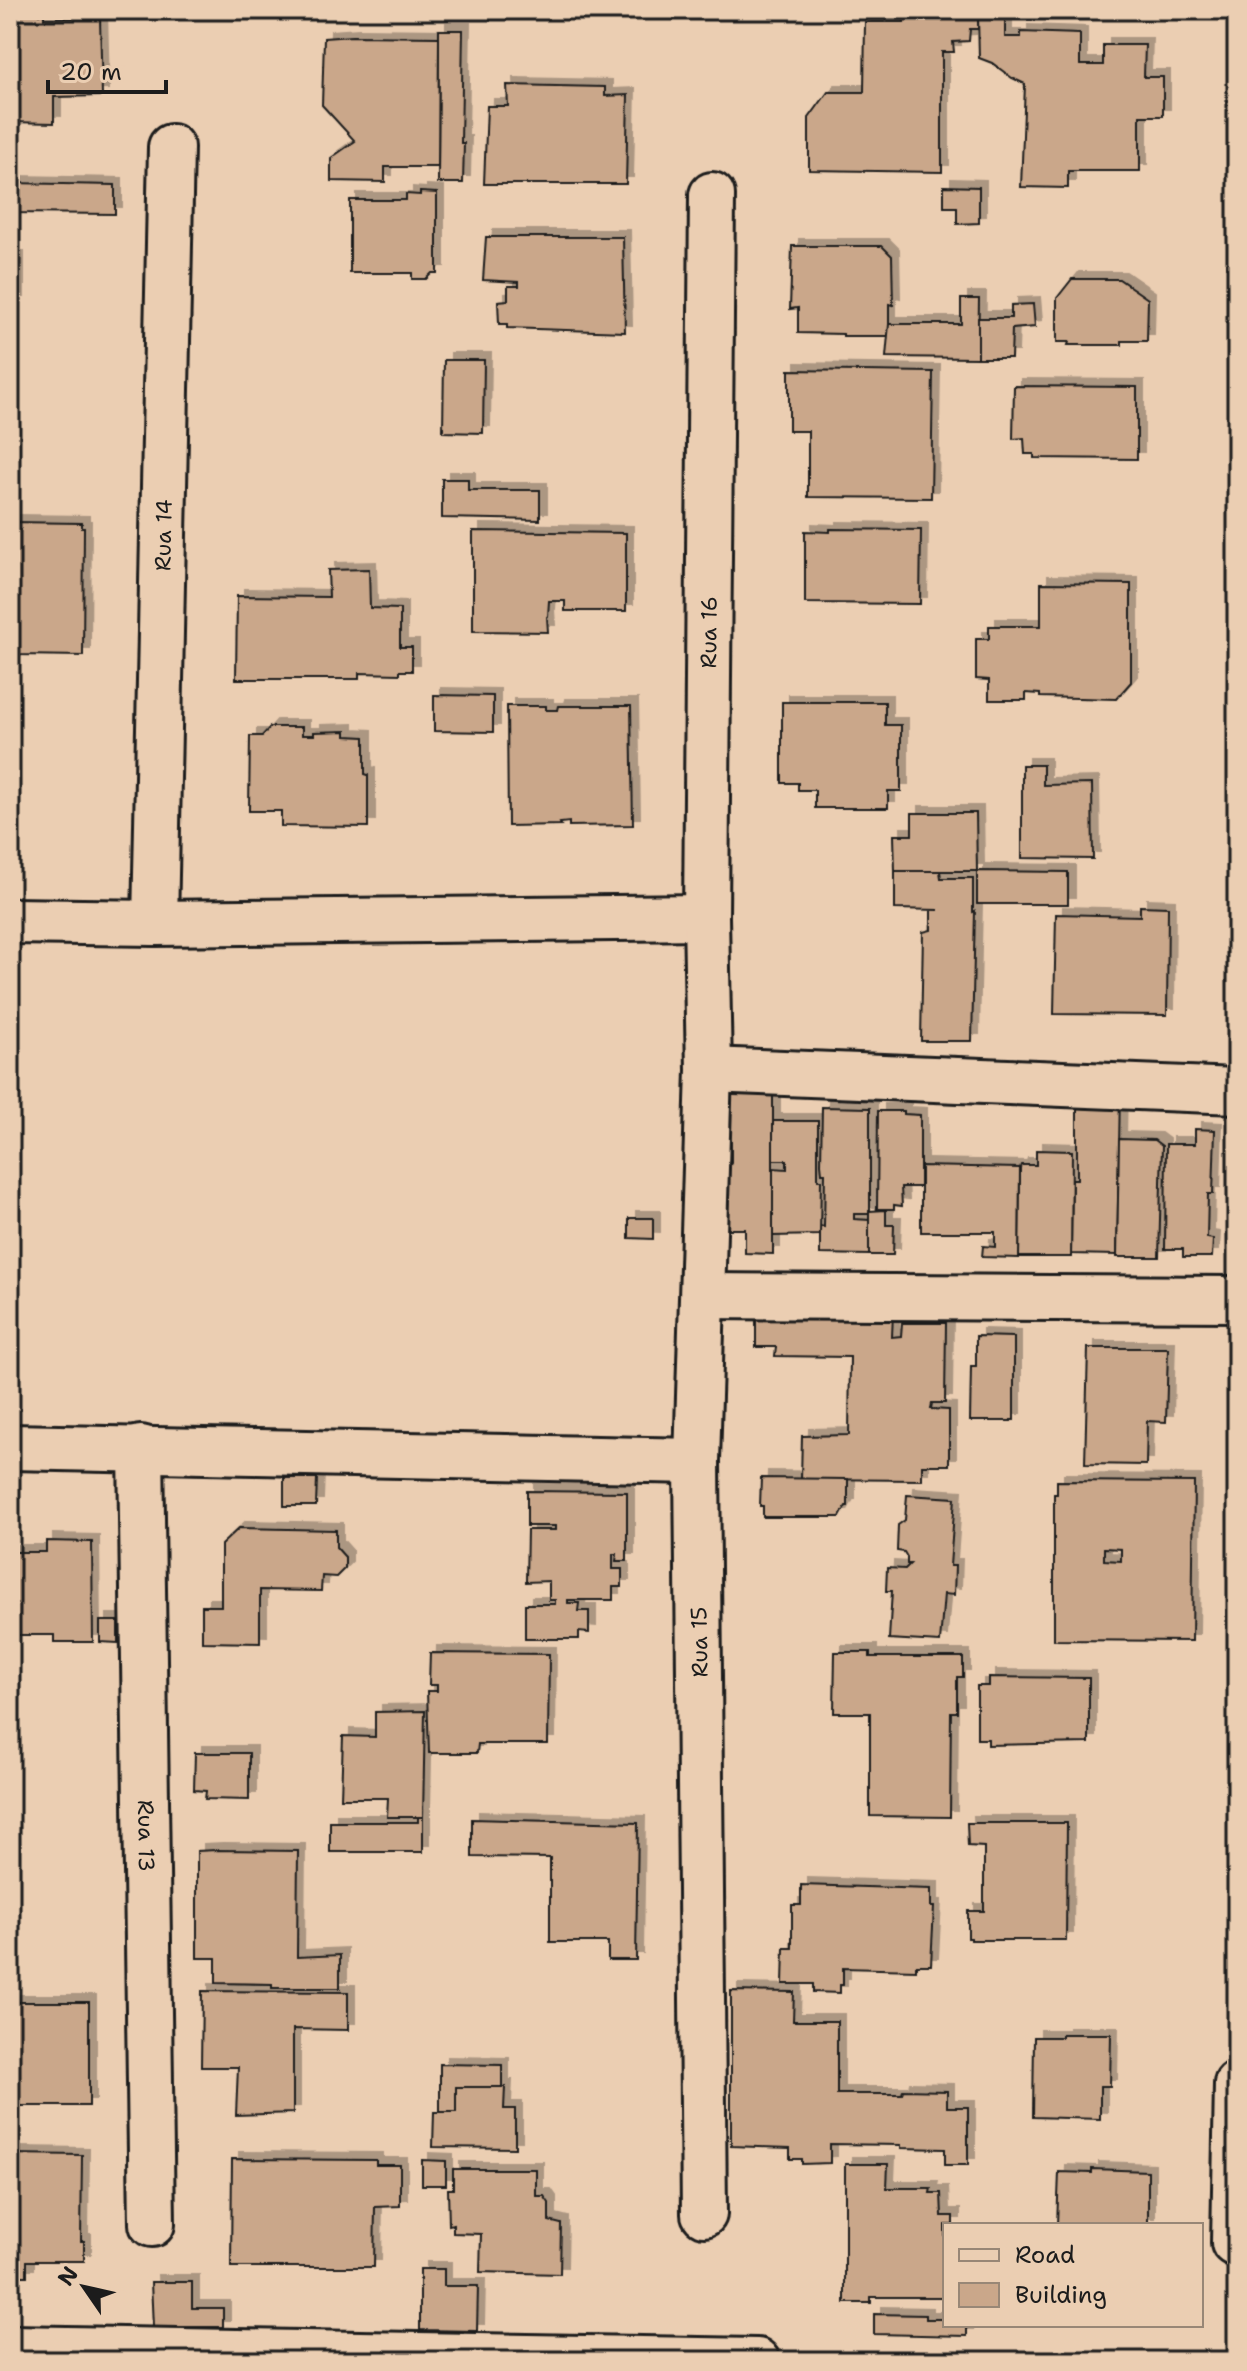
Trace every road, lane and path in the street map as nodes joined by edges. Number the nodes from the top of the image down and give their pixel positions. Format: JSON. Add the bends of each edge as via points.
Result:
{"nodes":[{"id":1,"x":171,"y":147,"type":"dead end"},
{"id":2,"x":712,"y":195,"type":"dead end"},
{"id":3,"x":706,"y":917,"type":"junction"},
{"id":4,"x":10,"y":921,"type":"edge"},
{"id":5,"x":155,"y":923,"type":"junction"},
{"id":6,"x":709,"y":1070,"type":"junction"},
{"id":7,"x":1237,"y":1091,"type":"edge"},
{"id":8,"x":703,"y":1296,"type":"junction"},
{"id":9,"x":1237,"y":1299,"type":"edge"},
{"id":10,"x":10,"y":1447,"type":"edge"},
{"id":11,"x":141,"y":1448,"type":"junction"},
{"id":12,"x":697,"y":1461,"type":"junction"},
{"id":13,"x":1237,"y":2084,"type":"edge"},
{"id":14,"x":704,"y":2214,"type":"dead end"},
{"id":15,"x":152,"y":2224,"type":"dead end"},
{"id":16,"x":1234,"y":2243,"type":"dead end"},
{"id":17,"x":10,"y":2348,"type":"edge"},
{"id":18,"x":757,"y":2361,"type":"edge"}],
"edges":[{"from":1,"to":5,"type":"street","name":"Rua 14"},
{"from":2,"to":3,"type":"street","name":"Rua 16"},
{"from":3,"to":5,"type":"street"},
{"from":3,"to":6,"type":"street","name":"Rua 16"},
{"from":4,"to":5,"type":"street"},
{"from":6,"to":7,"type":"street"},
{"from":6,"to":8,"type":"street","name":"Rua 15"},
{"from":8,"to":9,"type":"street"},
{"from":8,"to":12,"type":"street","name":"Rua 15"},
{"from":10,"to":11,"type":"street"},
{"from":11,"to":12,"type":"street"},
{"from":11,"to":15,"type":"street","name":"Rua 13"},
{"from":12,"to":14,"type":"street","name":"Rua 15"},
{"from":13,"to":16,"type":"street"},
{"from":17,"to":18,"type":"street"}]}
